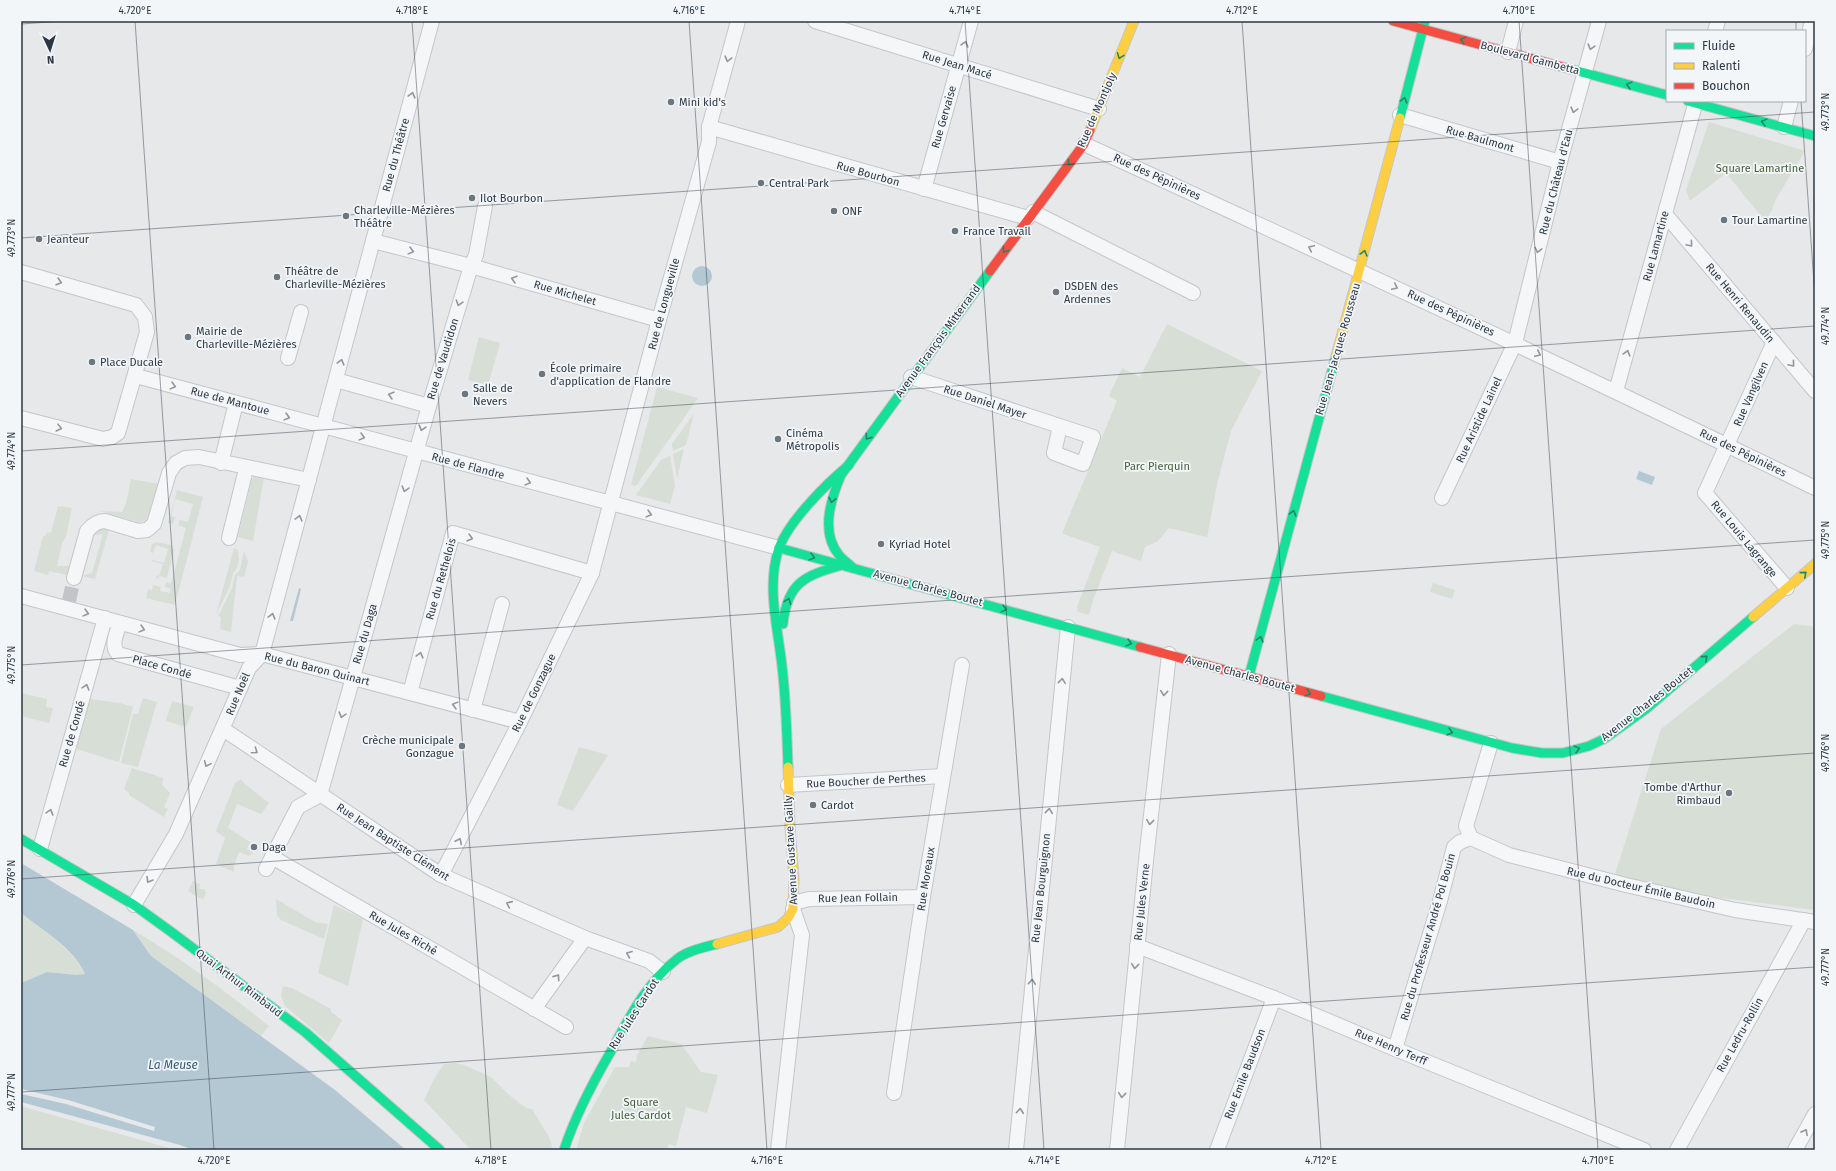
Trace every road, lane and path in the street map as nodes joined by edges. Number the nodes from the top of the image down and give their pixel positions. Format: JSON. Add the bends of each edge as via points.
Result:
{"nodes":[{"id":1,"x":432,"y":21,"type":"edge"},
{"id":2,"x":738,"y":21,"type":"edge"},
{"id":3,"x":815,"y":21,"type":"edge"},
{"id":4,"x":971,"y":21,"type":"edge"},
{"id":5,"x":1134,"y":21,"type":"edge"},
{"id":6,"x":1393,"y":21,"type":"edge"},
{"id":7,"x":1516,"y":21,"type":"edge"},
{"id":8,"x":1599,"y":21,"type":"edge"},
{"id":9,"x":1812,"y":21,"type":"edge"},
{"id":10,"x":1424,"y":25,"type":"edge"},
{"id":11,"x":1806,"y":45,"type":"edge"},
{"id":12,"x":1508,"y":52,"type":"junction"},
{"id":13,"x":959,"y":65,"type":"junction"},
{"id":14,"x":1584,"y":73,"type":"junction"},
{"id":15,"x":1666,"y":95,"type":"edge"},
{"id":16,"x":1693,"y":102,"type":"edge"},
{"id":17,"x":1791,"y":102,"type":"edge"},
{"id":18,"x":1099,"y":109,"type":"junction"},
{"id":19,"x":1400,"y":115,"type":"junction"},
{"id":20,"x":709,"y":127,"type":"junction"},
{"id":21,"x":1784,"y":127,"type":"junction"},
{"id":22,"x":1815,"y":136,"type":"edge"},
{"id":23,"x":1084,"y":144,"type":"junction"},
{"id":24,"x":1560,"y":162,"type":"junction"},
{"id":25,"x":924,"y":190,"type":"junction"},
{"id":26,"x":485,"y":206,"type":"dead end"},
{"id":27,"x":1665,"y":214,"type":"junction"},
{"id":28,"x":1030,"y":215,"type":"junction"},
{"id":29,"x":373,"y":241,"type":"junction"},
{"id":30,"x":470,"y":266,"type":"junction"},
{"id":31,"x":1360,"y":270,"type":"junction"},
{"id":32,"x":21,"y":272,"type":"edge"},
{"id":33,"x":1194,"y":293,"type":"dead end"},
{"id":34,"x":301,"y":312,"type":"dead end"},
{"id":35,"x":659,"y":320,"type":"junction"},
{"id":36,"x":1774,"y":342,"type":"junction"},
{"id":37,"x":1515,"y":343,"type":"junction"},
{"id":38,"x":288,"y":358,"type":"dead end"},
{"id":39,"x":136,"y":376,"type":"junction"},
{"id":40,"x":911,"y":377,"type":"junction"},
{"id":41,"x":336,"y":380,"type":"junction"},
{"id":42,"x":1616,"y":391,"type":"junction"},
{"id":43,"x":1815,"y":391,"type":"edge"},
{"id":44,"x":236,"y":403,"type":"junction"},
{"id":45,"x":428,"y":406,"type":"junction"},
{"id":46,"x":21,"y":418,"type":"edge"},
{"id":47,"x":1060,"y":426,"type":"dead end"},
{"id":48,"x":324,"y":427,"type":"junction"},
{"id":49,"x":1728,"y":445,"type":"junction"},
{"id":50,"x":416,"y":452,"type":"junction"},
{"id":51,"x":221,"y":463,"type":"junction"},
{"id":52,"x":848,"y":465,"type":"junction"},
{"id":53,"x":246,"y":468,"type":"junction"},
{"id":54,"x":310,"y":480,"type":"junction"},
{"id":55,"x":1815,"y":488,"type":"edge"},
{"id":56,"x":1442,"y":498,"type":"dead end"},
{"id":57,"x":611,"y":504,"type":"junction"},
{"id":58,"x":229,"y":538,"type":"dead end"},
{"id":59,"x":780,"y":548,"type":"junction"},
{"id":60,"x":1815,"y":564,"type":"edge"},
{"id":61,"x":849,"y":566,"type":"junction"},
{"id":62,"x":592,"y":573,"type":"junction"},
{"id":63,"x":74,"y":578,"type":"tunnel mouth"},
{"id":64,"x":1787,"y":588,"type":"junction"},
{"id":65,"x":21,"y":596,"type":"edge"},
{"id":66,"x":502,"y":604,"type":"dead end"},
{"id":67,"x":105,"y":618,"type":"junction"},
{"id":68,"x":120,"y":623,"type":"junction"},
{"id":69,"x":1068,"y":626,"type":"junction"},
{"id":70,"x":262,"y":654,"type":"junction"},
{"id":71,"x":1169,"y":654,"type":"junction"},
{"id":72,"x":962,"y":665,"type":"dead end"},
{"id":73,"x":782,"y":667,"type":"junction"},
{"id":74,"x":1249,"y":676,"type":"junction"},
{"id":75,"x":353,"y":678,"type":"junction"},
{"id":76,"x":240,"y":688,"type":"junction"},
{"id":77,"x":410,"y":693,"type":"junction"},
{"id":78,"x":473,"y":710,"type":"junction"},
{"id":79,"x":520,"y":722,"type":"junction"},
{"id":80,"x":223,"y":728,"type":"junction"},
{"id":81,"x":1491,"y":743,"type":"junction"},
{"id":82,"x":943,"y":776,"type":"junction"},
{"id":83,"x":788,"y":785,"type":"junction"},
{"id":84,"x":320,"y":795,"type":"junction"},
{"id":85,"x":1471,"y":838,"type":"junction"},
{"id":86,"x":21,"y":839,"type":"edge"},
{"id":87,"x":40,"y":850,"type":"junction"},
{"id":88,"x":441,"y":875,"type":"junction"},
{"id":89,"x":923,"y":897,"type":"junction"},
{"id":90,"x":134,"y":905,"type":"junction"},
{"id":91,"x":794,"y":906,"type":"junction"},
{"id":92,"x":1810,"y":921,"type":"edge"},
{"id":93,"x":585,"y":938,"type":"junction"},
{"id":94,"x":1137,"y":946,"type":"junction"},
{"id":95,"x":663,"y":972,"type":"junction"},
{"id":96,"x":1274,"y":998,"type":"junction"},
{"id":97,"x":534,"y":1009,"type":"junction"},
{"id":98,"x":566,"y":1027,"type":"dead end"},
{"id":99,"x":1395,"y":1049,"type":"junction"},
{"id":100,"x":894,"y":1093,"type":"dead end"},
{"id":101,"x":1815,"y":1114,"type":"edge"},
{"id":102,"x":440,"y":1150,"type":"edge"},
{"id":103,"x":564,"y":1150,"type":"edge"},
{"id":104,"x":778,"y":1150,"type":"edge"},
{"id":105,"x":1016,"y":1150,"type":"edge"},
{"id":106,"x":1117,"y":1150,"type":"edge"},
{"id":107,"x":1217,"y":1150,"type":"edge"},
{"id":108,"x":1644,"y":1150,"type":"edge"},
{"id":109,"x":1676,"y":1150,"type":"edge"},
{"id":110,"x":1795,"y":1150,"type":"edge"}],
"edges":[{"from":29,"to":1,"type":"street","name":"Rue du Théâtre","one_way":true},
{"from":2,"to":20,"type":"street","name":"Rue de Longueville","one_way":true},
{"from":3,"to":13,"type":"street","name":"Rue Jean Macé"},
{"from":13,"to":4,"type":"street","name":"Rue Gervaise","one_way":true},
{"from":5,"to":18,"type":"main road","name":"Rue de Montjoly","one_way":true},
{"from":6,"to":10,"type":"main road","name":"Boulevard Gambetta"},
{"from":7,"to":12,"type":"street"},
{"from":8,"to":14,"type":"street","name":"Rue du Château d'Eau","one_way":true},
{"from":9,"to":11,"type":"street"},
{"from":12,"to":10,"type":"main road","name":"Boulevard Gambetta","one_way":true},
{"from":19,"to":10,"type":"main road","name":"Rue Jean-Jacques Rousseau","one_way":true},
{"from":12,"to":14,"type":"main road","name":"Boulevard Gambetta"},
{"from":13,"to":18,"type":"street","name":"Rue Jean Macé"},
{"from":13,"to":25,"type":"street","name":"Rue Gervaise"},
{"from":15,"to":14,"type":"main road","name":"Boulevard Gambetta","one_way":true},
{"from":14,"to":24,"type":"street","name":"Rue du Château d'Eau","one_way":true},
{"from":21,"to":16,"type":"main road","one_way":true},
{"from":16,"to":27,"type":"street","name":"Rue Lamartine"},
{"from":17,"to":21,"type":"street"},
{"from":18,"to":23,"type":"main road","name":"Rue de Montjoly"},
{"from":19,"to":24,"type":"street","name":"Rue Baulmont"},
{"from":31,"to":19,"type":"main road","name":"Rue Jean-Jacques Rousseau","one_way":true},
{"from":20,"to":25,"type":"street","name":"Rue Bourbon"},
{"from":20,"to":35,"type":"street","name":"Rue de Longueville","via":[[709,142]]},
{"from":21,"to":22,"type":"main road"},
{"from":23,"to":28,"type":"main road","name":"Rue de Montjoly","one_way":true},
{"from":31,"to":23,"type":"street","name":"Rue des Pépinières","one_way":true},
{"from":24,"to":37,"type":"street","name":"Rue du Château d'Eau","one_way":true},
{"from":25,"to":28,"type":"street","name":"Rue Bourbon"},
{"from":26,"to":30,"type":"street","via":[[476,255]]},
{"from":27,"to":36,"type":"street","name":"Rue Henri Renaudin","one_way":true},
{"from":42,"to":27,"type":"street","name":"Rue Lamartine","one_way":true},
{"from":28,"to":33,"type":"street"},
{"from":28,"to":40,"type":"main road","name":"Avenue François Mitterrand","one_way":true},
{"from":29,"to":30,"type":"street","name":"Rue Michelet","one_way":true},
{"from":41,"to":29,"type":"street","name":"Rue du Théâtre","one_way":true},
{"from":35,"to":30,"type":"street","name":"Rue Michelet","one_way":true},
{"from":30,"to":45,"type":"street","name":"Rue de Vaudidon","one_way":true},
{"from":31,"to":37,"type":"street","name":"Rue des Pépinières","one_way":true},
{"from":74,"to":31,"type":"main road","name":"Rue Jean-Jacques Rousseau","one_way":true},
{"from":32,"to":39,"type":"street","one_way":true,"via":[[136,305],[145,317],[147,332]]},
{"from":34,"to":38,"type":"street"},
{"from":35,"to":57,"type":"street","name":"Rue de Longueville"},
{"from":36,"to":43,"type":"street","name":"Rue Henri Renaudin","one_way":true},
{"from":36,"to":49,"type":"street","name":"Rue Vangilven"},
{"from":37,"to":42,"type":"street","name":"Rue des Pépinières","one_way":true},
{"from":37,"to":56,"type":"street","name":"Rue Aristide Lainel"},
{"from":39,"to":44,"type":"street","name":"Rue de Mantoue","one_way":true},
{"from":46,"to":39,"type":"street","one_way":true,"via":[[103,439],[112,438],[118,433]]},
{"from":40,"to":47,"type":"street","name":"Rue Daniel Mayer"},
{"from":40,"to":52,"type":"main road","name":"Avenue François Mitterrand","one_way":true},
{"from":45,"to":41,"type":"street","one_way":true},
{"from":41,"to":48,"type":"street","name":"Rue du Théâtre"},
{"from":42,"to":49,"type":"street","name":"Rue des Pépinières"},
{"from":44,"to":48,"type":"street","name":"Rue de Mantoue","one_way":true},
{"from":44,"to":51,"type":"street"},
{"from":45,"to":50,"type":"street","name":"Rue de Vaudidon","one_way":true},
{"from":48,"to":50,"type":"street","name":"Rue de Flandre","one_way":true},
{"from":48,"to":54,"type":"street","name":"Rue Noël"},
{"from":49,"to":55,"type":"street","name":"Rue des Pépinières"},
{"from":49,"to":64,"type":"street","name":"Rue Louis Lagrange","via":[[1705,493]]},
{"from":50,"to":57,"type":"street","name":"Rue de Flandre","one_way":true},
{"from":50,"to":75,"type":"street","name":"Rue du Daga","one_way":true},
{"from":51,"to":53,"type":"street"},
{"from":51,"to":63,"type":"street","via":[[199,457],[185,458],[176,463],[169,474],[154,524],[147,530],[138,531],[105,521],[90,527]]},
{"from":52,"to":59,"type":"main road","via":[[838,472],[805,511]]},
{"from":52,"to":61,"type":"main road","one_way":true,"via":[[833,494],[829,512],[833,545]]},
{"from":53,"to":54,"type":"street"},
{"from":53,"to":58,"type":"street"},
{"from":70,"to":54,"type":"street","name":"Rue Noël","one_way":true},
{"from":57,"to":59,"type":"street","name":"Avenue Charles Boutet","one_way":true},
{"from":57,"to":62,"type":"street","name":"Rue de Gonzague"},
{"from":59,"to":61,"type":"main road","name":"Avenue Charles Boutet","one_way":true},
{"from":59,"to":73,"type":"main road","via":[[775,570],[775,602]]},
{"from":64,"to":60,"type":"main road","name":"Avenue Charles Boutet","one_way":true},
{"from":61,"to":69,"type":"main road","name":"Avenue Charles Boutet","one_way":true},
{"from":73,"to":61,"type":"main road","one_way":true,"via":[[783,617],[788,598],[797,585],[814,573]]},
{"from":77,"to":62,"type":"street","name":"Rue du Rethelois","one_way":true,"via":[[453,533]]},
{"from":62,"to":79,"type":"street","name":"Rue de Gonzague"},
{"from":81,"to":64,"type":"main road","name":"Avenue Charles Boutet","one_way":true,"via":[[1548,754],[1601,742],[1649,706]]},
{"from":65,"to":67,"type":"street","name":"Rue du Baron Quinart","one_way":true,"via":[[68,604]]},
{"from":66,"to":78,"type":"street"},
{"from":67,"to":68,"type":"street","name":"Rue du Baron Quinart"},
{"from":87,"to":67,"type":"street","name":"Rue de Condé","one_way":true},
{"from":68,"to":70,"type":"street","name":"Rue du Baron Quinart","one_way":true,"via":[[240,655]]},
{"from":68,"to":76,"type":"street","name":"Place Condé","via":[[114,645],[114,650],[118,654]]},
{"from":69,"to":71,"type":"main road","name":"Avenue Charles Boutet","one_way":true},
{"from":105,"to":69,"type":"street","name":"Rue Jean Bourguignon","one_way":true},
{"from":70,"to":75,"type":"street","name":"Rue du Baron Quinart"},
{"from":70,"to":76,"type":"street","name":"Rue Noël","via":[[249,668]]},
{"from":71,"to":74,"type":"main road","name":"Avenue Charles Boutet"},
{"from":71,"to":94,"type":"street","name":"Rue Jules Verne","one_way":true},
{"from":72,"to":82,"type":"street","name":"Rue Moreaux"},
{"from":73,"to":83,"type":"main road","name":"Avenue Gustave Gailly"},
{"from":74,"to":81,"type":"main road","name":"Avenue Charles Boutet","one_way":true},
{"from":75,"to":77,"type":"street","name":"Rue du Baron Quinart"},
{"from":75,"to":84,"type":"street","name":"Rue du Daga","one_way":true},
{"from":76,"to":80,"type":"street","name":"Rue Noël"},
{"from":78,"to":77,"type":"street","name":"Rue du Baron Quinart","one_way":true},
{"from":78,"to":79,"type":"street","name":"Rue du Baron Quinart"},
{"from":88,"to":79,"type":"street","name":"Rue de Gonzague","one_way":true},
{"from":80,"to":84,"type":"street","name":"Rue Jean Baptiste Clément","one_way":true},
{"from":80,"to":90,"type":"street","name":"Rue Noël","one_way":true,"via":[[176,834]]},
{"from":81,"to":85,"type":"street","via":[[1466,826]]},
{"from":82,"to":83,"type":"street","name":"Rue Boucher de Perthes"},
{"from":82,"to":89,"type":"street","name":"Rue Moreaux"},
{"from":83,"to":91,"type":"main road","name":"Avenue Gustave Gailly"},
{"from":84,"to":88,"type":"street","name":"Rue Jean Baptiste Clément"},
{"from":84,"to":97,"type":"street","name":"Rue Jules Riché","via":[[298,807],[269,863]]},
{"from":85,"to":92,"type":"street","name":"Rue du Docteur Émile Baudoin","via":[[1509,855],[1626,885],[1735,910]]},
{"from":85,"to":99,"type":"street","name":"Rue du Professeur André Pol Bouin","via":[[1454,847]]},
{"from":86,"to":87,"type":"main road","name":"Quai Arthur Rimbaud"},
{"from":87,"to":90,"type":"main road","name":"Quai Arthur Rimbaud"},
{"from":93,"to":88,"type":"street","name":"Rue Jean Baptiste Clément","one_way":true},
{"from":89,"to":91,"type":"street","name":"Rue Jean Follain","via":[[809,899]]},
{"from":89,"to":100,"type":"street","name":"Rue Moreaux"},
{"from":90,"to":102,"type":"main road","name":"Quai Arthur Rimbaud","via":[[305,1032]]},
{"from":91,"to":95,"type":"main road","name":"Rue Jules Cardot","via":[[788,918],[778,927],[704,947],[678,958]]},
{"from":91,"to":104,"type":"street","name":"Avenue Gustave Gailly","via":[[802,935]]},
{"from":92,"to":109,"type":"street","name":"Rue Ledru-Rollin"},
{"from":95,"to":93,"type":"street","name":"Rue Jean Baptiste Clément","one_way":true,"via":[[649,961]]},
{"from":97,"to":93,"type":"street","one_way":true},
{"from":94,"to":96,"type":"street","name":"Rue Henry Terff"},
{"from":94,"to":106,"type":"street","name":"Rue Jules Verne","one_way":true},
{"from":95,"to":103,"type":"main road","name":"Rue Jules Cardot","via":[[653,981],[609,1052],[588,1090]]},
{"from":96,"to":99,"type":"street","name":"Rue Henry Terff"},
{"from":96,"to":107,"type":"street","name":"Rue Emile Baudson"},
{"from":97,"to":98,"type":"street","name":"Rue Jules Riché"},
{"from":99,"to":108,"type":"street","name":"Rue Henry Terff"},
{"from":110,"to":101,"type":"street","one_way":true}]}
